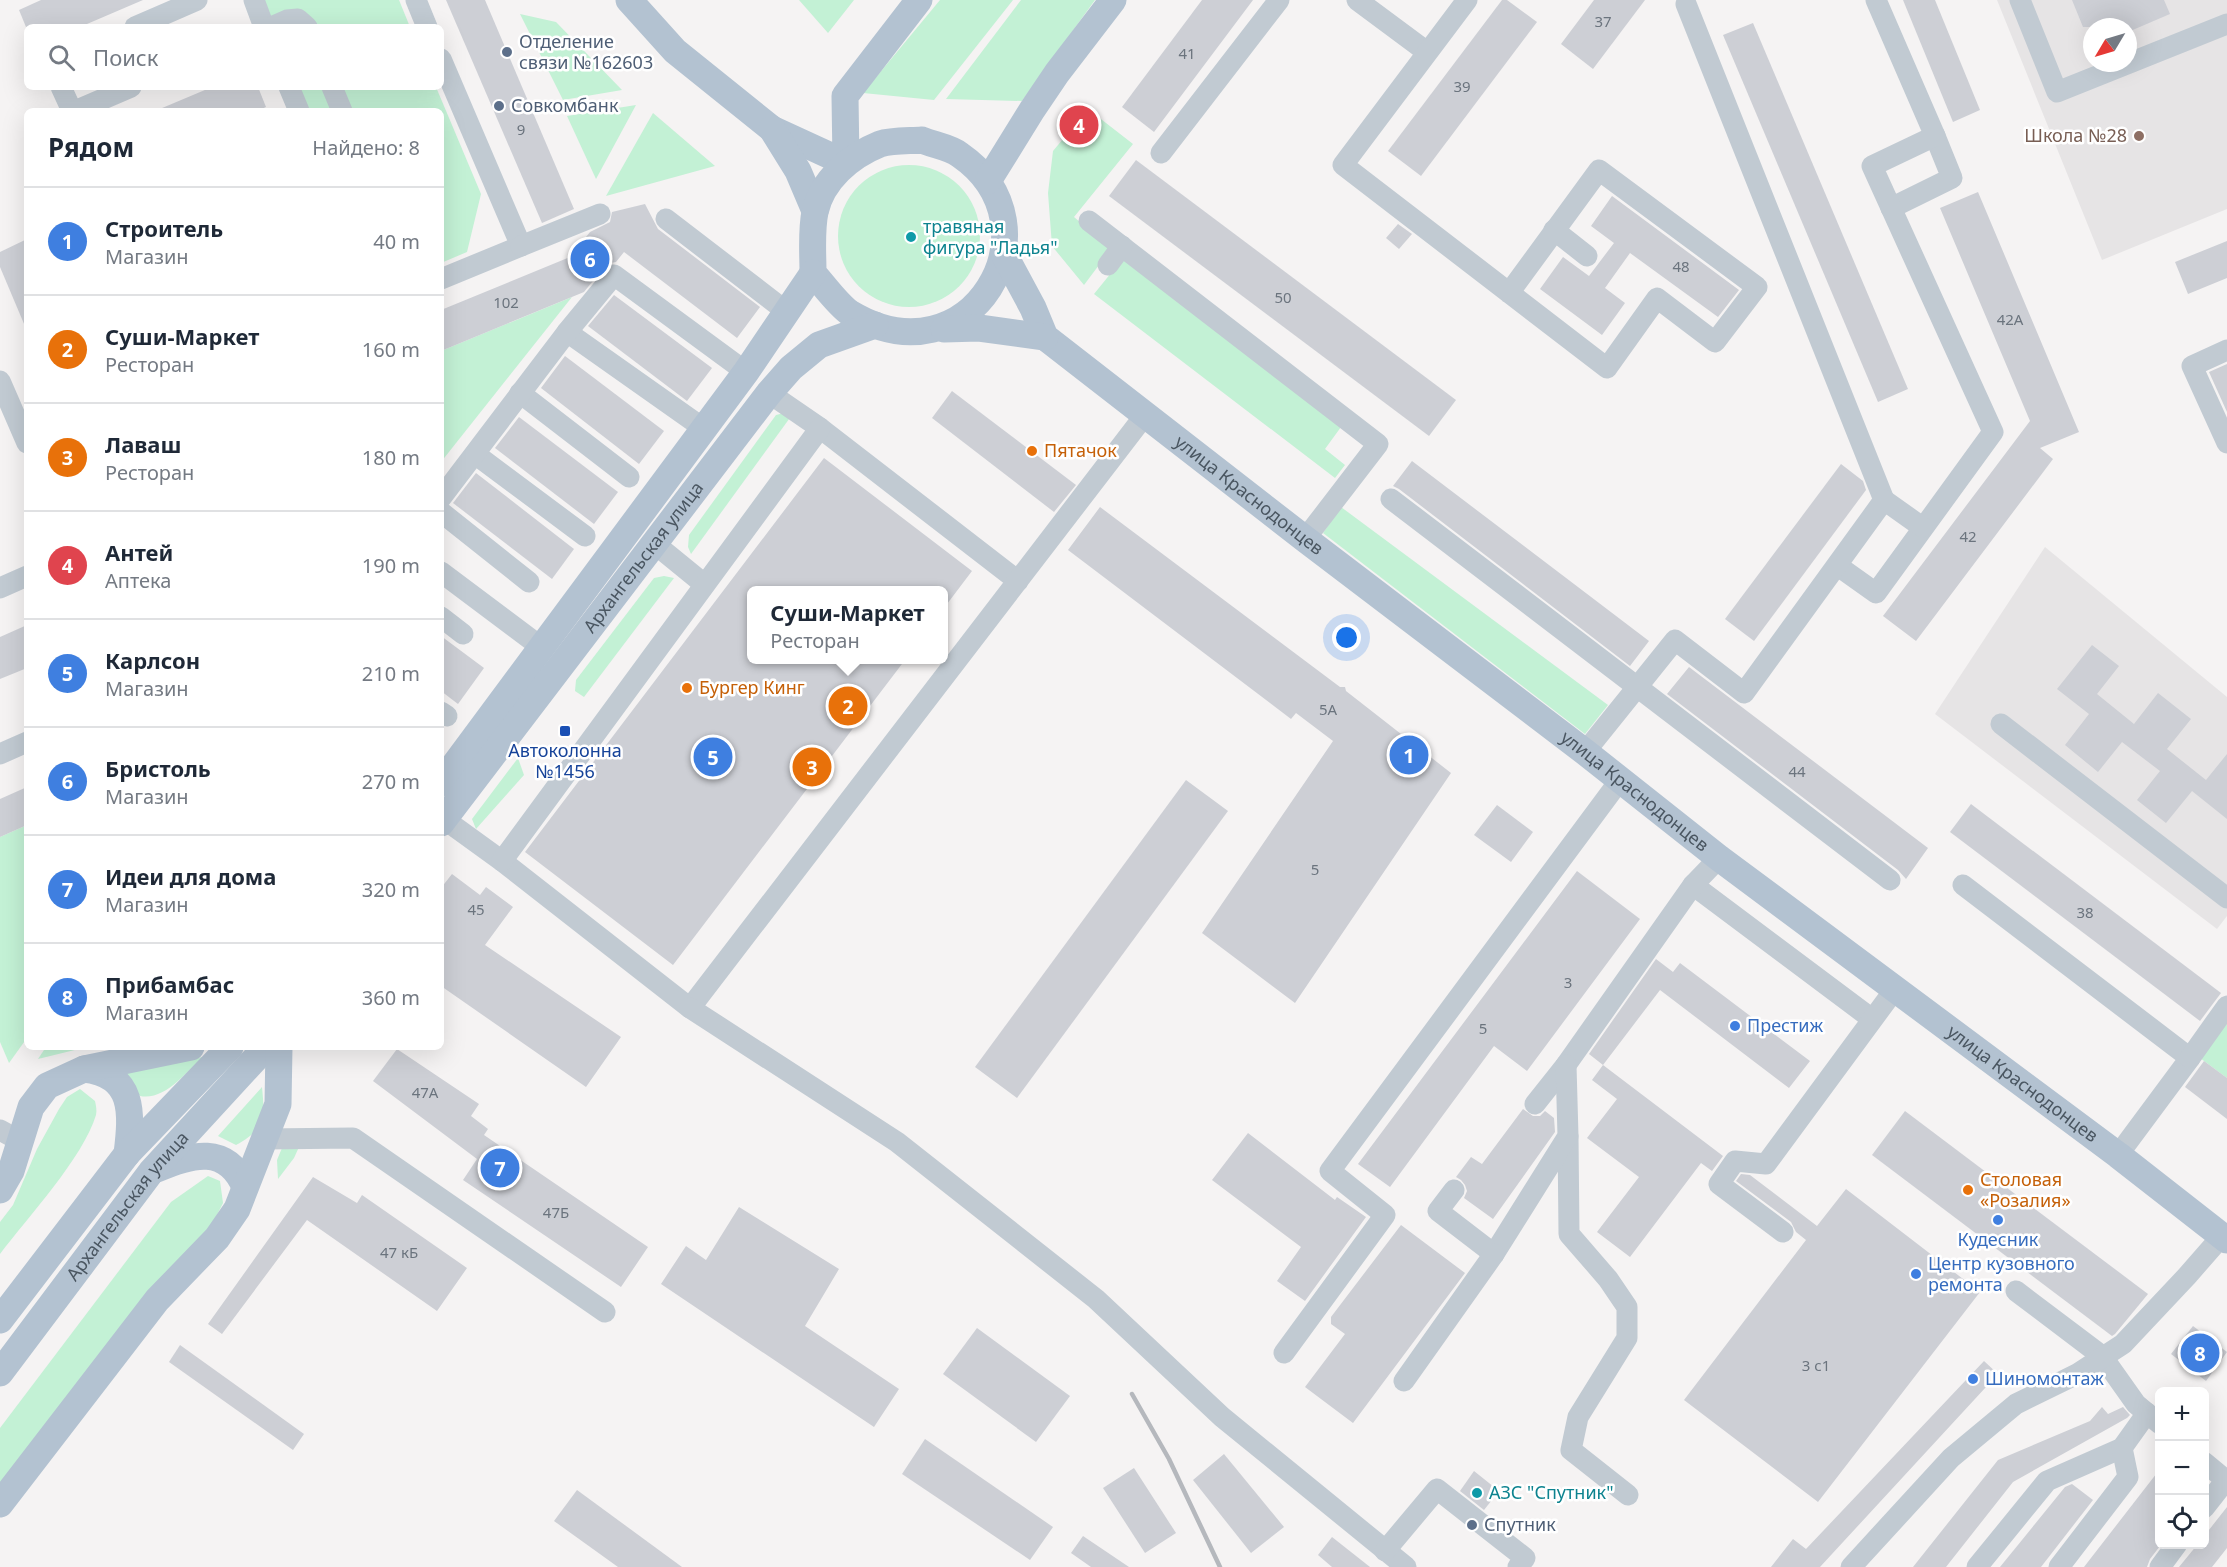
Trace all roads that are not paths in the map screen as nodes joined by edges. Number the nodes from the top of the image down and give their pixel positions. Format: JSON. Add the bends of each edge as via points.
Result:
{"nodes":[{"id":1,"x":197,"y":0,"type":"edge"},
{"id":2,"x":254,"y":0,"type":"edge"},
{"id":3,"x":416,"y":0,"type":"edge"},
{"id":4,"x":629,"y":0,"type":"edge"},
{"id":5,"x":919,"y":0,"type":"edge"},
{"id":6,"x":1113,"y":0,"type":"edge"},
{"id":7,"x":1279,"y":0,"type":"edge"},
{"id":8,"x":1357,"y":0,"type":"edge"},
{"id":9,"x":1467,"y":0,"type":"edge"},
{"id":10,"x":1876,"y":0,"type":"edge"},
{"id":11,"x":2020,"y":0,"type":"edge"},
{"id":12,"x":1686,"y":4,"type":"dead end"},
{"id":13,"x":142,"y":24,"type":"edge"},
{"id":14,"x":263,"y":24,"type":"edge"},
{"id":15,"x":278,"y":24,"type":"edge"},
{"id":16,"x":304,"y":24,"type":"edge"},
{"id":17,"x":426,"y":24,"type":"edge"},
{"id":18,"x":2227,"y":24,"type":"edge"},
{"id":19,"x":1426,"y":52,"type":"junction"},
{"id":20,"x":444,"y":66,"type":"edge"},
{"id":21,"x":62,"y":90,"type":"edge"},
{"id":22,"x":124,"y":90,"type":"edge"},
{"id":23,"x":290,"y":90,"type":"edge"},
{"id":24,"x":333,"y":90,"type":"edge"},
{"id":25,"x":72,"y":108,"type":"edge"},
{"id":26,"x":80,"y":108,"type":"edge"},
{"id":27,"x":298,"y":108,"type":"edge"},
{"id":28,"x":341,"y":108,"type":"edge"},
{"id":29,"x":772,"y":129,"type":"junction"},
{"id":30,"x":1935,"y":136,"type":"junction"},
{"id":31,"x":1161,"y":153,"type":"dead end"},
{"id":32,"x":846,"y":162,"type":"junction"},
{"id":33,"x":988,"y":182,"type":"junction"},
{"id":34,"x":1891,"y":208,"type":"junction"},
{"id":35,"x":815,"y":211,"type":"junction"},
{"id":36,"x":600,"y":214,"type":"dead end"},
{"id":37,"x":666,"y":219,"type":"dead end"},
{"id":38,"x":1089,"y":220,"type":"dead end"},
{"id":39,"x":1554,"y":230,"type":"junction"},
{"id":40,"x":520,"y":246,"type":"junction"},
{"id":41,"x":1122,"y":246,"type":"junction"},
{"id":42,"x":1004,"y":254,"type":"junction"},
{"id":43,"x":1587,"y":256,"type":"dead end"},
{"id":44,"x":1108,"y":265,"type":"dead end"},
{"id":45,"x":813,"y":273,"type":"junction"},
{"id":46,"x":444,"y":278,"type":"edge"},
{"id":47,"x":1509,"y":293,"type":"junction"},
{"id":48,"x":786,"y":312,"type":"junction"},
{"id":49,"x":875,"y":325,"type":"junction"},
{"id":50,"x":934,"y":330,"type":"junction"},
{"id":51,"x":567,"y":332,"type":"junction"},
{"id":52,"x":1045,"y":337,"type":"junction"},
{"id":53,"x":2227,"y":350,"type":"edge"},
{"id":54,"x":746,"y":372,"type":"junction"},
{"id":55,"x":0,"y":381,"type":"edge"},
{"id":56,"x":520,"y":393,"type":"junction"},
{"id":57,"x":769,"y":393,"type":"junction"},
{"id":58,"x":1145,"y":415,"type":"junction"},
{"id":59,"x":703,"y":428,"type":"junction"},
{"id":60,"x":819,"y":428,"type":"junction"},
{"id":61,"x":24,"y":436,"type":"edge"},
{"id":62,"x":2227,"y":443,"type":"edge"},
{"id":63,"x":475,"y":454,"type":"junction"},
{"id":64,"x":629,"y":477,"type":"dead end"},
{"id":65,"x":444,"y":494,"type":"edge"},
{"id":66,"x":1391,"y":499,"type":"dead end"},
{"id":67,"x":1884,"y":500,"type":"junction"},
{"id":68,"x":444,"y":514,"type":"edge"},
{"id":69,"x":1922,"y":526,"type":"junction"},
{"id":70,"x":585,"y":537,"type":"dead end"},
{"id":71,"x":1305,"y":539,"type":"junction"},
{"id":72,"x":655,"y":544,"type":"junction"},
{"id":73,"x":1838,"y":566,"type":"junction"},
{"id":74,"x":444,"y":574,"type":"edge"},
{"id":75,"x":24,"y":577,"type":"edge"},
{"id":76,"x":1018,"y":581,"type":"junction"},
{"id":77,"x":529,"y":582,"type":"dead end"},
{"id":78,"x":704,"y":584,"type":"junction"},
{"id":79,"x":0,"y":588,"type":"edge"},
{"id":80,"x":444,"y":619,"type":"edge"},
{"id":81,"x":463,"y":634,"type":"dead end"},
{"id":82,"x":542,"y":647,"type":"junction"},
{"id":83,"x":1638,"y":687,"type":"junction"},
{"id":84,"x":2001,"y":724,"type":"dead end"},
{"id":85,"x":24,"y":743,"type":"edge"},
{"id":86,"x":1586,"y":752,"type":"junction"},
{"id":87,"x":0,"y":754,"type":"edge"},
{"id":88,"x":444,"y":779,"type":"edge"},
{"id":89,"x":1620,"y":780,"type":"junction"},
{"id":90,"x":444,"y":818,"type":"edge"},
{"id":91,"x":444,"y":822,"type":"edge"},
{"id":92,"x":1719,"y":858,"type":"junction"},
{"id":93,"x":502,"y":861,"type":"junction"},
{"id":94,"x":1890,"y":880,"type":"dead end"},
{"id":95,"x":1693,"y":885,"type":"junction"},
{"id":96,"x":1963,"y":885,"type":"dead end"},
{"id":97,"x":2227,"y":898,"type":"edge"},
{"id":98,"x":1895,"y":989,"type":"junction"},
{"id":99,"x":2227,"y":1006,"type":"edge"},
{"id":100,"x":690,"y":1008,"type":"junction"},
{"id":101,"x":1872,"y":1019,"type":"junction"},
{"id":102,"x":176,"y":1050,"type":"edge"},
{"id":103,"x":227,"y":1050,"type":"edge"},
{"id":104,"x":263,"y":1050,"type":"edge"},
{"id":105,"x":279,"y":1050,"type":"edge"},
{"id":106,"x":2190,"y":1058,"type":"junction"},
{"id":107,"x":1566,"y":1065,"type":"junction"},
{"id":108,"x":84,"y":1069,"type":"junction"},
{"id":109,"x":1535,"y":1104,"type":"dead end"},
{"id":110,"x":1554,"y":1118,"type":"dead end"},
{"id":111,"x":10,"y":1135,"type":"edge"},
{"id":112,"x":1568,"y":1136,"type":"junction"},
{"id":113,"x":264,"y":1138,"type":"junction"},
{"id":114,"x":126,"y":1154,"type":"junction"},
{"id":115,"x":2118,"y":1155,"type":"junction"},
{"id":116,"x":151,"y":1172,"type":"junction"},
{"id":117,"x":245,"y":1187,"type":"junction"},
{"id":118,"x":0,"y":1190,"type":"edge"},
{"id":119,"x":1454,"y":1190,"type":"dead end"},
{"id":120,"x":1784,"y":1232,"type":"dead end"},
{"id":121,"x":2224,"y":1238,"type":"edge"},
{"id":122,"x":1494,"y":1254,"type":"junction"},
{"id":123,"x":2016,"y":1291,"type":"dead end"},
{"id":124,"x":605,"y":1312,"type":"dead end"},
{"id":125,"x":0,"y":1320,"type":"edge"},
{"id":126,"x":1284,"y":1353,"type":"dead end"},
{"id":127,"x":2102,"y":1356,"type":"junction"},
{"id":128,"x":0,"y":1373,"type":"edge"},
{"id":129,"x":1404,"y":1381,"type":"dead end"},
{"id":130,"x":2153,"y":1419,"type":"edge"},
{"id":131,"x":2122,"y":1448,"type":"junction"},
{"id":132,"x":2209,"y":1465,"type":"edge"},
{"id":133,"x":2226,"y":1480,"type":"edge"},
{"id":134,"x":1628,"y":1495,"type":"dead end"},
{"id":135,"x":2209,"y":1503,"type":"edge"},
{"id":136,"x":0,"y":1504,"type":"edge"},
{"id":137,"x":2174,"y":1549,"type":"edge"},
{"id":138,"x":1385,"y":1551,"type":"junction"},
{"id":139,"x":1406,"y":1567,"type":"edge"},
{"id":140,"x":1518,"y":1567,"type":"edge"},
{"id":141,"x":1851,"y":1567,"type":"edge"},
{"id":142,"x":1977,"y":1567,"type":"edge"},
{"id":143,"x":2059,"y":1567,"type":"edge"},
{"id":144,"x":2160,"y":1567,"type":"edge"}],
"edges":[{"from":1,"to":13,"type":"street"},
{"from":2,"to":14,"type":"street"},
{"from":3,"to":17,"type":"street"},
{"from":4,"to":29,"type":"main road","via":[[675,51]]},
{"from":5,"to":32,"type":"main road","via":[[845,96]]},
{"from":6,"to":33,"type":"main road","via":[[1051,82]]},
{"from":7,"to":31,"type":"street"},
{"from":8,"to":19,"type":"street"},
{"from":9,"to":19,"type":"street"},
{"from":10,"to":30,"type":"street"},
{"from":11,"to":18,"type":"street","via":[[2057,92]]},
{"from":12,"to":67,"type":"street"},
{"from":15,"to":16,"type":"street","via":[[298,19]]},
{"from":19,"to":47,"type":"street","via":[[1343,165]]},
{"from":20,"to":40,"type":"street"},
{"from":21,"to":25,"type":"street"},
{"from":22,"to":26,"type":"street"},
{"from":23,"to":27,"type":"street"},
{"from":24,"to":28,"type":"street"},
{"from":29,"to":32,"type":"main road"},
{"from":29,"to":35,"type":"main road","via":[[798,171]]},
{"from":30,"to":34,"type":"street","via":[[1952,178]]},
{"from":30,"to":34,"type":"street","via":[[1872,166]]},
{"from":32,"to":33,"type":"main road","via":[[882,143],[922,140],[959,154]]},
{"from":32,"to":35,"type":"main road","via":[[827,184]]},
{"from":33,"to":42,"type":"main road","via":[[1003,216]]},
{"from":34,"to":69,"type":"street","via":[[1993,432]]},
{"from":35,"to":45,"type":"main road"},
{"from":36,"to":40,"type":"street"},
{"from":37,"to":48,"type":"street"},
{"from":38,"to":41,"type":"street"},
{"from":39,"to":43,"type":"street"},
{"from":39,"to":47,"type":"street"},
{"from":39,"to":47,"type":"street","via":[[1599,170],[1757,287],[1715,342],[1658,298],[1607,368]]},
{"from":40,"to":46,"type":"street"},
{"from":41,"to":44,"type":"street"},
{"from":41,"to":71,"type":"street","via":[[1378,444]]},
{"from":42,"to":50,"type":"main road","via":[[991,288],[966,314]]},
{"from":42,"to":52,"type":"main road","name":"улица Краснодонцев"},
{"from":45,"to":48,"type":"main road","name":"Архангельская улица"},
{"from":45,"to":49,"type":"main road","via":[[848,312]]},
{"from":48,"to":54,"type":"main road","name":"Архангельская улица"},
{"from":49,"to":50,"type":"main road","via":[[909,333]]},
{"from":49,"to":57,"type":"main road","name":"Архангельская улица","via":[[819,345]]},
{"from":50,"to":52,"type":"main road","via":[[979,328]]},
{"from":51,"to":54,"type":"street","via":[[614,275]]},
{"from":51,"to":56,"type":"street"},
{"from":51,"to":59,"type":"street"},
{"from":52,"to":58,"type":"main road","name":"улица Краснодонцев"},
{"from":53,"to":62,"type":"street","via":[[2192,366]]},
{"from":54,"to":59,"type":"main road","name":"Архангельская улица"},
{"from":55,"to":61,"type":"street"},
{"from":56,"to":63,"type":"street"},
{"from":56,"to":64,"type":"street"},
{"from":57,"to":60,"type":"street"},
{"from":57,"to":72,"type":"main road","name":"Архангельская улица"},
{"from":58,"to":71,"type":"main road","name":"улица Краснодонцев"},
{"from":58,"to":76,"type":"street"},
{"from":59,"to":82,"type":"main road","name":"Архангельская улица"},
{"from":60,"to":76,"type":"street"},
{"from":60,"to":78,"type":"street"},
{"from":63,"to":65,"type":"street"},
{"from":63,"to":70,"type":"street"},
{"from":66,"to":83,"type":"street"},
{"from":67,"to":69,"type":"street"},
{"from":67,"to":73,"type":"street"},
{"from":68,"to":77,"type":"street"},
{"from":69,"to":73,"type":"street","via":[[1876,593]]},
{"from":71,"to":86,"type":"main road","name":"улица Краснодонцев"},
{"from":72,"to":78,"type":"street"},
{"from":72,"to":90,"type":"main road","name":"Архангельская улица"},
{"from":73,"to":83,"type":"street","via":[[1744,693],[1675,640]]},
{"from":74,"to":82,"type":"street"},
{"from":75,"to":79,"type":"street"},
{"from":76,"to":100,"type":"street"},
{"from":78,"to":93,"type":"street"},
{"from":80,"to":81,"type":"street"},
{"from":82,"to":88,"type":"main road","name":"Архангельская улица"},
{"from":83,"to":86,"type":"street"},
{"from":83,"to":94,"type":"street"},
{"from":84,"to":97,"type":"street"},
{"from":85,"to":87,"type":"street"},
{"from":86,"to":89,"type":"main road","name":"улица Краснодонцев"},
{"from":89,"to":92,"type":"main road","name":"улица Краснодонцев"},
{"from":89,"to":126,"type":"street","via":[[1330,1171],[1385,1215]]},
{"from":91,"to":93,"type":"street"},
{"from":92,"to":95,"type":"street"},
{"from":92,"to":98,"type":"main road","name":"улица Краснодонцев"},
{"from":93,"to":100,"type":"street"},
{"from":95,"to":101,"type":"street"},
{"from":95,"to":107,"type":"street"},
{"from":96,"to":106,"type":"street"},
{"from":98,"to":101,"type":"street"},
{"from":98,"to":115,"type":"main road","name":"улица Краснодонцев"},
{"from":99,"to":106,"type":"street"},
{"from":100,"to":138,"type":"street","via":[[897,1142],[1096,1299],[1222,1417]]},
{"from":101,"to":120,"type":"street","via":[[1766,1164],[1735,1161],[1719,1184]]},
{"from":102,"to":108,"type":"main road"},
{"from":103,"to":114,"type":"main road","name":"Архангельская улица"},
{"from":104,"to":116,"type":"main road","name":"Архангельская улица"},
{"from":105,"to":113,"type":"main road","via":[[278,1104]]},
{"from":106,"to":115,"type":"street"},
{"from":107,"to":109,"type":"street"},
{"from":107,"to":110,"type":"street"},
{"from":107,"to":112,"type":"street"},
{"from":108,"to":111,"type":"main road","via":[[47,1086]]},
{"from":108,"to":114,"type":"main road","via":[[107,1074],[123,1090],[130,1109]]},
{"from":111,"to":118,"type":"main road","via":[[11,1171]]},
{"from":112,"to":122,"type":"street"},
{"from":112,"to":134,"type":"street","via":[[1569,1234],[1627,1307],[1627,1338],[1578,1417],[1571,1450]]},
{"from":113,"to":117,"type":"main road"},
{"from":113,"to":124,"type":"street","via":[[353,1138]]},
{"from":114,"to":125,"type":"main road","name":"Архангельская улица"},
{"from":115,"to":121,"type":"main road","name":"улица Краснодонцев"},
{"from":116,"to":117,"type":"main road","via":[[182,1158],[211,1156],[230,1164]]},
{"from":116,"to":128,"type":"main road","name":"Архангельская улица"},
{"from":117,"to":136,"type":"main road","via":[[237,1209],[217,1238],[158,1300]]},
{"from":119,"to":122,"type":"street","via":[[1438,1211]]},
{"from":121,"to":127,"type":"street","via":[[2123,1344]]},
{"from":122,"to":129,"type":"street"},
{"from":123,"to":127,"type":"street"},
{"from":127,"to":130,"type":"street","via":[[2136,1404]]},
{"from":127,"to":141,"type":"street","via":[[2077,1374],[2016,1404],[1952,1458]]},
{"from":130,"to":131,"type":"street"},
{"from":131,"to":142,"type":"street","via":[[2047,1480]]},
{"from":131,"to":143,"type":"street","via":[[2128,1477]]},
{"from":132,"to":133,"type":"street"},
{"from":133,"to":135,"type":"street"},
{"from":137,"to":144,"type":"street"},
{"from":138,"to":139,"type":"street"},
{"from":138,"to":140,"type":"street","via":[[1437,1489],[1525,1558]]}]}
